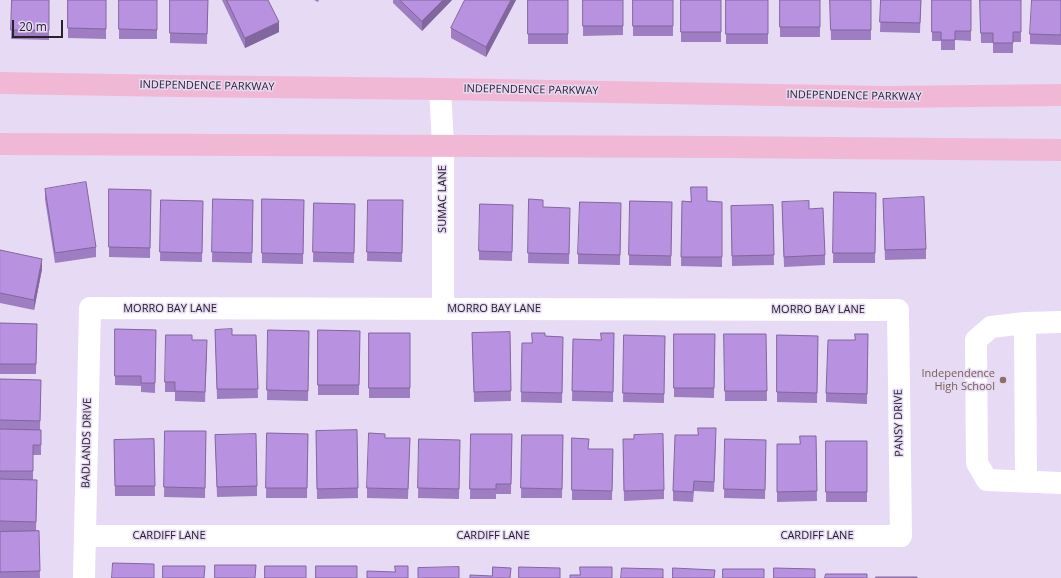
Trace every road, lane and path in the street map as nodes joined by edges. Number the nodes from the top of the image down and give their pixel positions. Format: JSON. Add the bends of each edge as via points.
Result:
{"nodes":[{"id":1,"x":0,"y":83,"type":"edge"},
{"id":2,"x":440,"y":89,"type":"junction"},
{"id":3,"x":1061,"y":94,"type":"edge"},
{"id":4,"x":0,"y":144,"type":"edge"},
{"id":5,"x":443,"y":145,"type":"junction"},
{"id":6,"x":1061,"y":150,"type":"edge"},
{"id":7,"x":90,"y":308,"type":"joint"},
{"id":8,"x":443,"y":309,"type":"junction"},
{"id":9,"x":898,"y":310,"type":"joint"},
{"id":10,"x":1061,"y":322,"type":"edge"},
{"id":11,"x":1024,"y":323,"type":"junction"},
{"id":12,"x":1026,"y":482,"type":"junction"},
{"id":13,"x":1061,"y":483,"type":"edge"},
{"id":14,"x":85,"y":536,"type":"junction"},
{"id":15,"x":901,"y":536,"type":"joint"},
{"id":16,"x":84,"y":578,"type":"edge"}],
"edges":[{"from":1,"to":2,"type":"main road","name":"INDEPENDENCE PARKWAY"},
{"from":2,"to":3,"type":"main road","name":"INDEPENDENCE PARKWAY","via":[[886,97]]},
{"from":2,"to":5,"type":"street","name":"SUMAC LANE"},
{"from":4,"to":5,"type":"main road"},
{"from":5,"to":6,"type":"main road"},
{"from":5,"to":8,"type":"street","name":"SUMAC LANE"},
{"from":7,"to":8,"type":"street","name":"MORRO BAY LANE"},
{"from":7,"to":14,"type":"street","name":"BADLANDS DRIVE"},
{"from":8,"to":9,"type":"street","name":"MORRO BAY LANE"},
{"from":9,"to":15,"type":"street","name":"PANSY DRIVE"},
{"from":10,"to":11,"type":"street"},
{"from":11,"to":12,"type":"street"},
{"from":11,"to":12,"type":"street","via":[[991,327],[976,340],[977,463],[987,480]]},
{"from":12,"to":13,"type":"street"},
{"from":14,"to":15,"type":"street","name":"CARDIFF LANE"},
{"from":14,"to":16,"type":"street","name":"BADLANDS DRIVE"}]}
